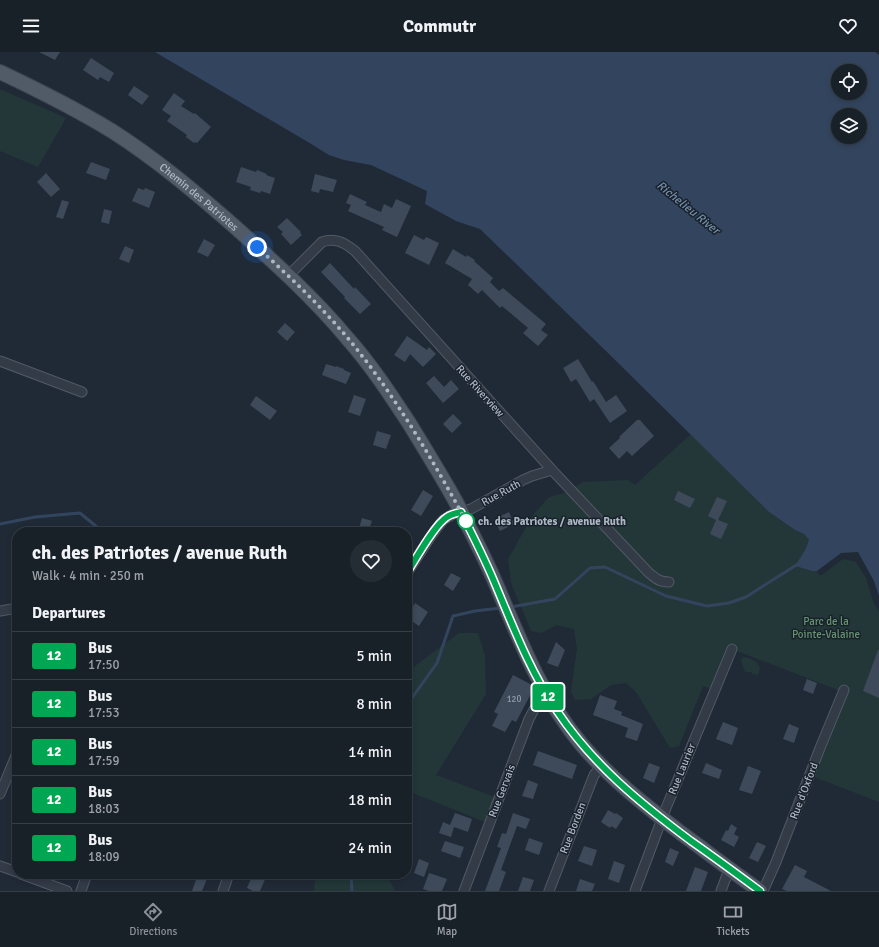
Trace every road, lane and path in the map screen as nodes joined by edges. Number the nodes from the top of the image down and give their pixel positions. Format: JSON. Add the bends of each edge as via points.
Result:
{"nodes":[{"id":1,"x":0,"y":72,"type":"edge"},
{"id":2,"x":288,"y":276,"type":"junction"},
{"id":3,"x":0,"y":361,"type":"edge"},
{"id":4,"x":82,"y":392,"type":"dead end"},
{"id":5,"x":552,"y":470,"type":"junction"},
{"id":6,"x":461,"y":512,"type":"junction"},
{"id":7,"x":412,"y":565,"type":"edge"},
{"id":8,"x":669,"y":582,"type":"dead end"},
{"id":9,"x":12,"y":609,"type":"edge"},
{"id":10,"x":0,"y":611,"type":"edge"},
{"id":11,"x":732,"y":649,"type":"dead end"},
{"id":12,"x":844,"y":690,"type":"dead end"},
{"id":13,"x":546,"y":694,"type":"junction"},
{"id":14,"x":12,"y":765,"type":"edge"},
{"id":15,"x":601,"y":766,"type":"junction"},
{"id":16,"x":0,"y":794,"type":"edge"},
{"id":17,"x":662,"y":819,"type":"junction"},
{"id":18,"x":0,"y":866,"type":"edge"},
{"id":19,"x":12,"y":870,"type":"edge"},
{"id":20,"x":731,"y":870,"type":"junction"},
{"id":21,"x":35,"y":879,"type":"edge"},
{"id":22,"x":85,"y":879,"type":"edge"},
{"id":23,"x":227,"y":879,"type":"edge"},
{"id":24,"x":67,"y":891,"type":"edge"},
{"id":25,"x":81,"y":891,"type":"edge"},
{"id":26,"x":223,"y":891,"type":"edge"},
{"id":27,"x":464,"y":891,"type":"edge"},
{"id":28,"x":549,"y":891,"type":"edge"},
{"id":29,"x":635,"y":891,"type":"edge"},
{"id":30,"x":721,"y":891,"type":"edge"},
{"id":31,"x":760,"y":891,"type":"edge"},
{"id":32,"x":763,"y":891,"type":"edge"}],
"edges":[{"from":1,"to":2,"type":"main road","name":"Chemin des Patriotes","via":[[85,115],[146,154],[193,190]]},
{"from":2,"to":5,"type":"street","name":"Rue Riverview","via":[[322,242],[334,240],[348,245]]},
{"from":2,"to":6,"type":"main road","name":"Chemin des Patriotes","via":[[340,330],[380,379]]},
{"from":3,"to":4,"type":"street"},
{"from":5,"to":6,"type":"street","name":"Rue Ruth","via":[[523,480]]},
{"from":5,"to":8,"type":"street","name":"Rue Riverview","via":[[649,573],[663,582]]},
{"from":6,"to":7,"type":"street","name":"Rue Ruth","via":[[447,516],[443,520]]},
{"from":6,"to":13,"type":"main road","name":"Chemin des Patriotes"},
{"from":9,"to":10,"type":"street"},
{"from":11,"to":17,"type":"street","name":"Rue Laurier"},
{"from":12,"to":32,"type":"street","name":"Rue d'Oxford"},
{"from":13,"to":15,"type":"main road","name":"Chemin des Patriotes","via":[[569,729]]},
{"from":13,"to":27,"type":"street","name":"Rue Gervais","via":[[538,702],[529,719]]},
{"from":14,"to":16,"type":"street"},
{"from":15,"to":17,"type":"main road","name":"Chemin des Patriotes"},
{"from":15,"to":28,"type":"street","name":"Rue Borden","via":[[594,775]]},
{"from":17,"to":20,"type":"main road","name":"Chemin des Patriotes"},
{"from":17,"to":29,"type":"street","name":"Rue Laurier"},
{"from":18,"to":19,"type":"street"},
{"from":20,"to":30,"type":"street"},
{"from":20,"to":31,"type":"main road","name":"Chemin des Patriotes"},
{"from":21,"to":24,"type":"street"},
{"from":22,"to":25,"type":"street"},
{"from":23,"to":26,"type":"street"}]}
